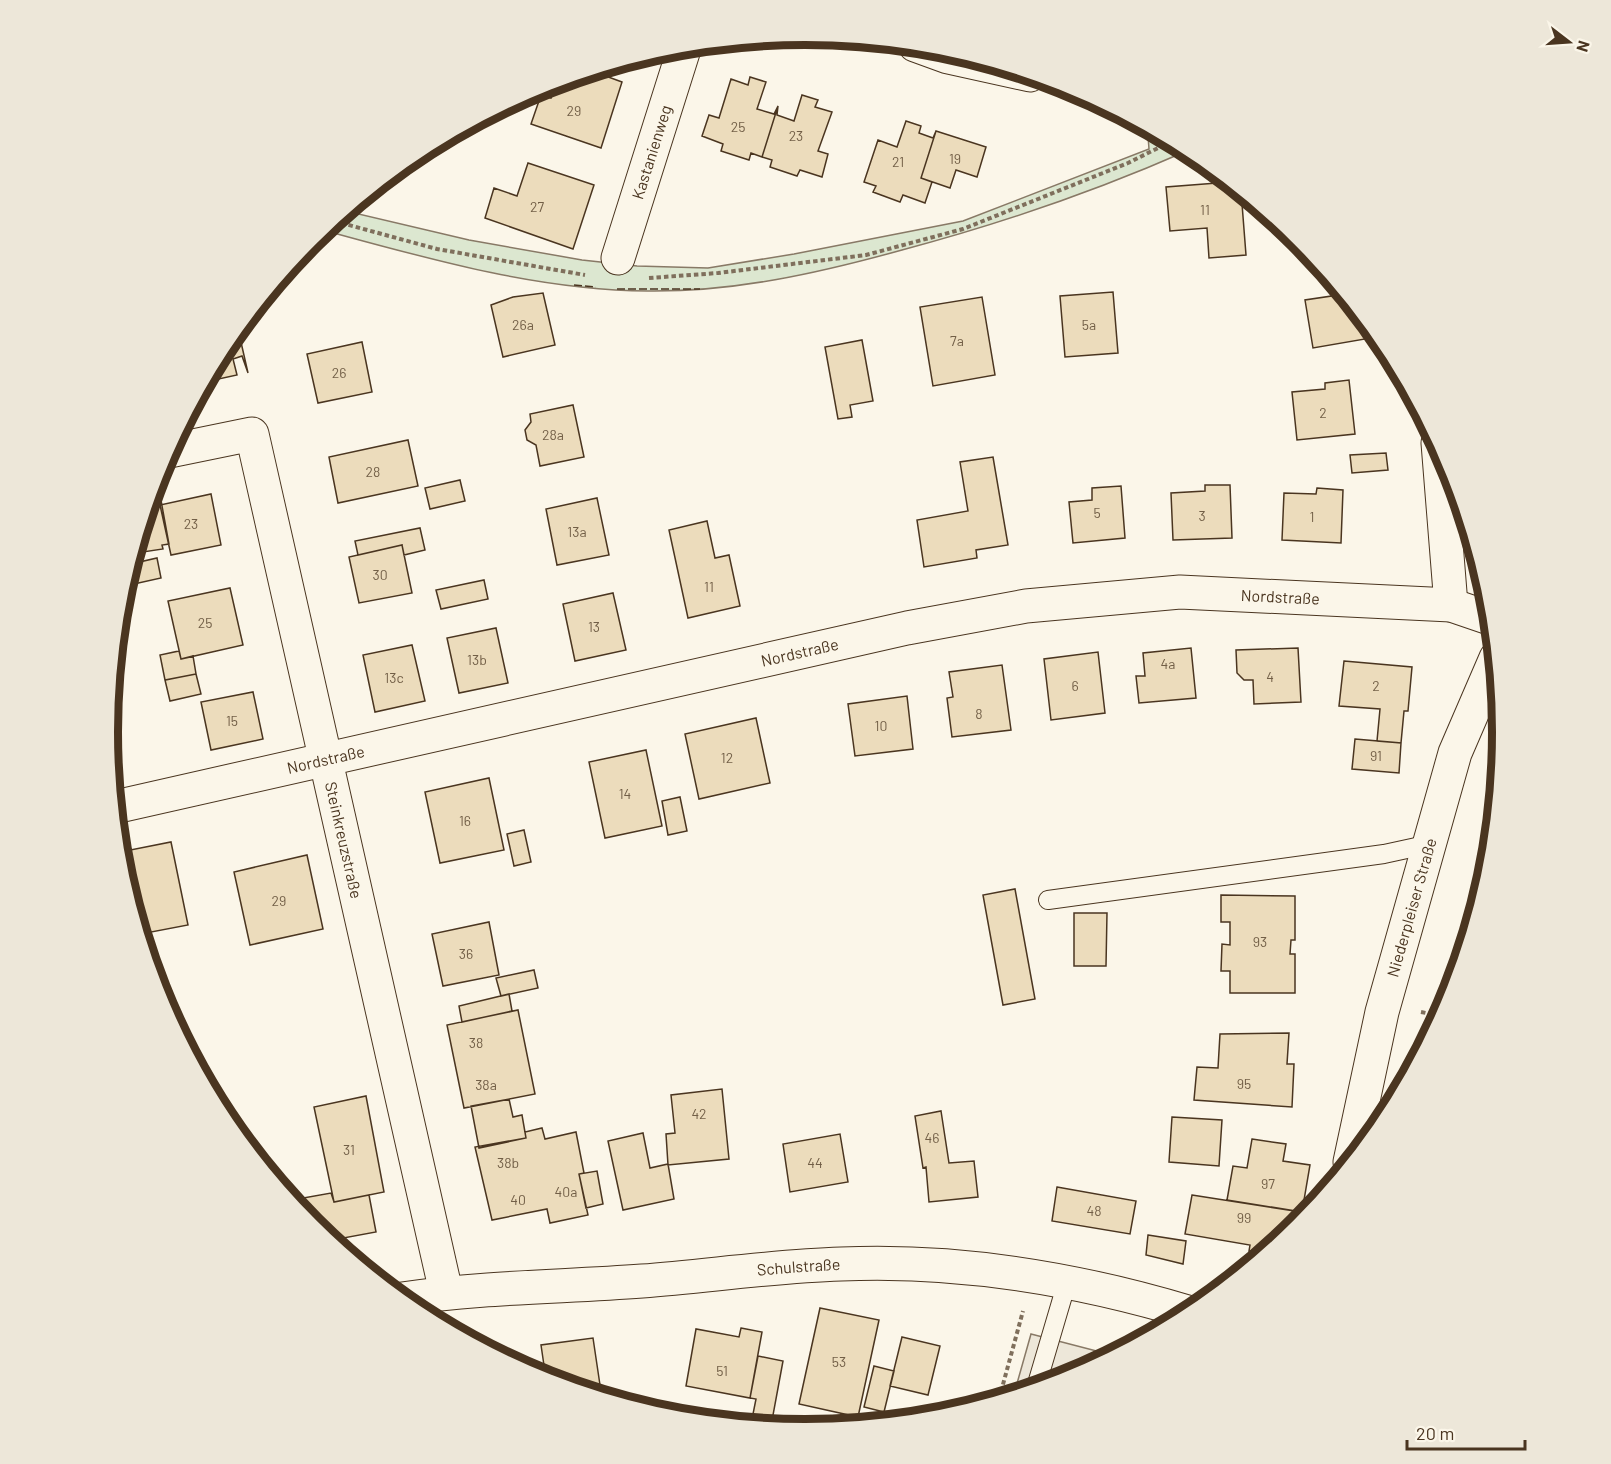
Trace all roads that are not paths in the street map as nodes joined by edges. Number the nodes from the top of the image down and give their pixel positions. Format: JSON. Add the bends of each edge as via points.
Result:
{"nodes":[{"id":1,"x":682,"y":56,"type":"edge"},
{"id":2,"x":618,"y":258,"type":"dead end"},
{"id":3,"x":180,"y":449,"type":"edge"},
{"id":4,"x":1440,"y":469,"type":"edge"},
{"id":5,"x":1451,"y":605,"type":"junction"},
{"id":6,"x":1482,"y":616,"type":"edge"},
{"id":7,"x":1490,"y":673,"type":"edge"},
{"id":8,"x":346,"y":756,"type":"junction"},
{"id":9,"x":123,"y":805,"type":"edge"},
{"id":10,"x":1430,"y":844,"type":"junction"},
{"id":11,"x":1048,"y":900,"type":"dead end"},
{"id":12,"x":1353,"y":1147,"type":"edge"},
{"id":13,"x":1067,"y":1282,"type":"junction"},
{"id":14,"x":446,"y":1292,"type":"junction"},
{"id":15,"x":415,"y":1297,"type":"edge"},
{"id":16,"x":1178,"y":1309,"type":"edge"},
{"id":17,"x":1039,"y":1378,"type":"edge"}],
"edges":[{"from":1,"to":2,"type":"street","name":"Kastanienweg"},
{"from":3,"to":8,"type":"street","name":"Steinkreuzstraße","via":[[252,434]]},
{"from":4,"to":5,"type":"street"},
{"from":5,"to":6,"type":"street","name":"Nordstraße"},
{"from":5,"to":8,"type":"street","name":"Nordstraße","via":[[1180,592],[1026,606],[907,628]]},
{"from":7,"to":10,"type":"street","name":"Niederpleiser Straße","via":[[1455,753]]},
{"from":8,"to":9,"type":"street","name":"Nordstraße"},
{"from":8,"to":14,"type":"street","name":"Steinkreuzstraße"},
{"from":10,"to":11,"type":"lane","via":[[1384,854]]},
{"from":10,"to":12,"type":"street","name":"Niederpleiser Straße","via":[[1383,1012]]},
{"from":13,"to":14,"type":"street","name":"Schulstraße","via":[[939,1264],[842,1264],[645,1281]]},
{"from":13,"to":16,"type":"street","name":"Schulstraße"},
{"from":13,"to":17,"type":"lane"},
{"from":14,"to":15,"type":"street","name":"Schulstraße"}]}
